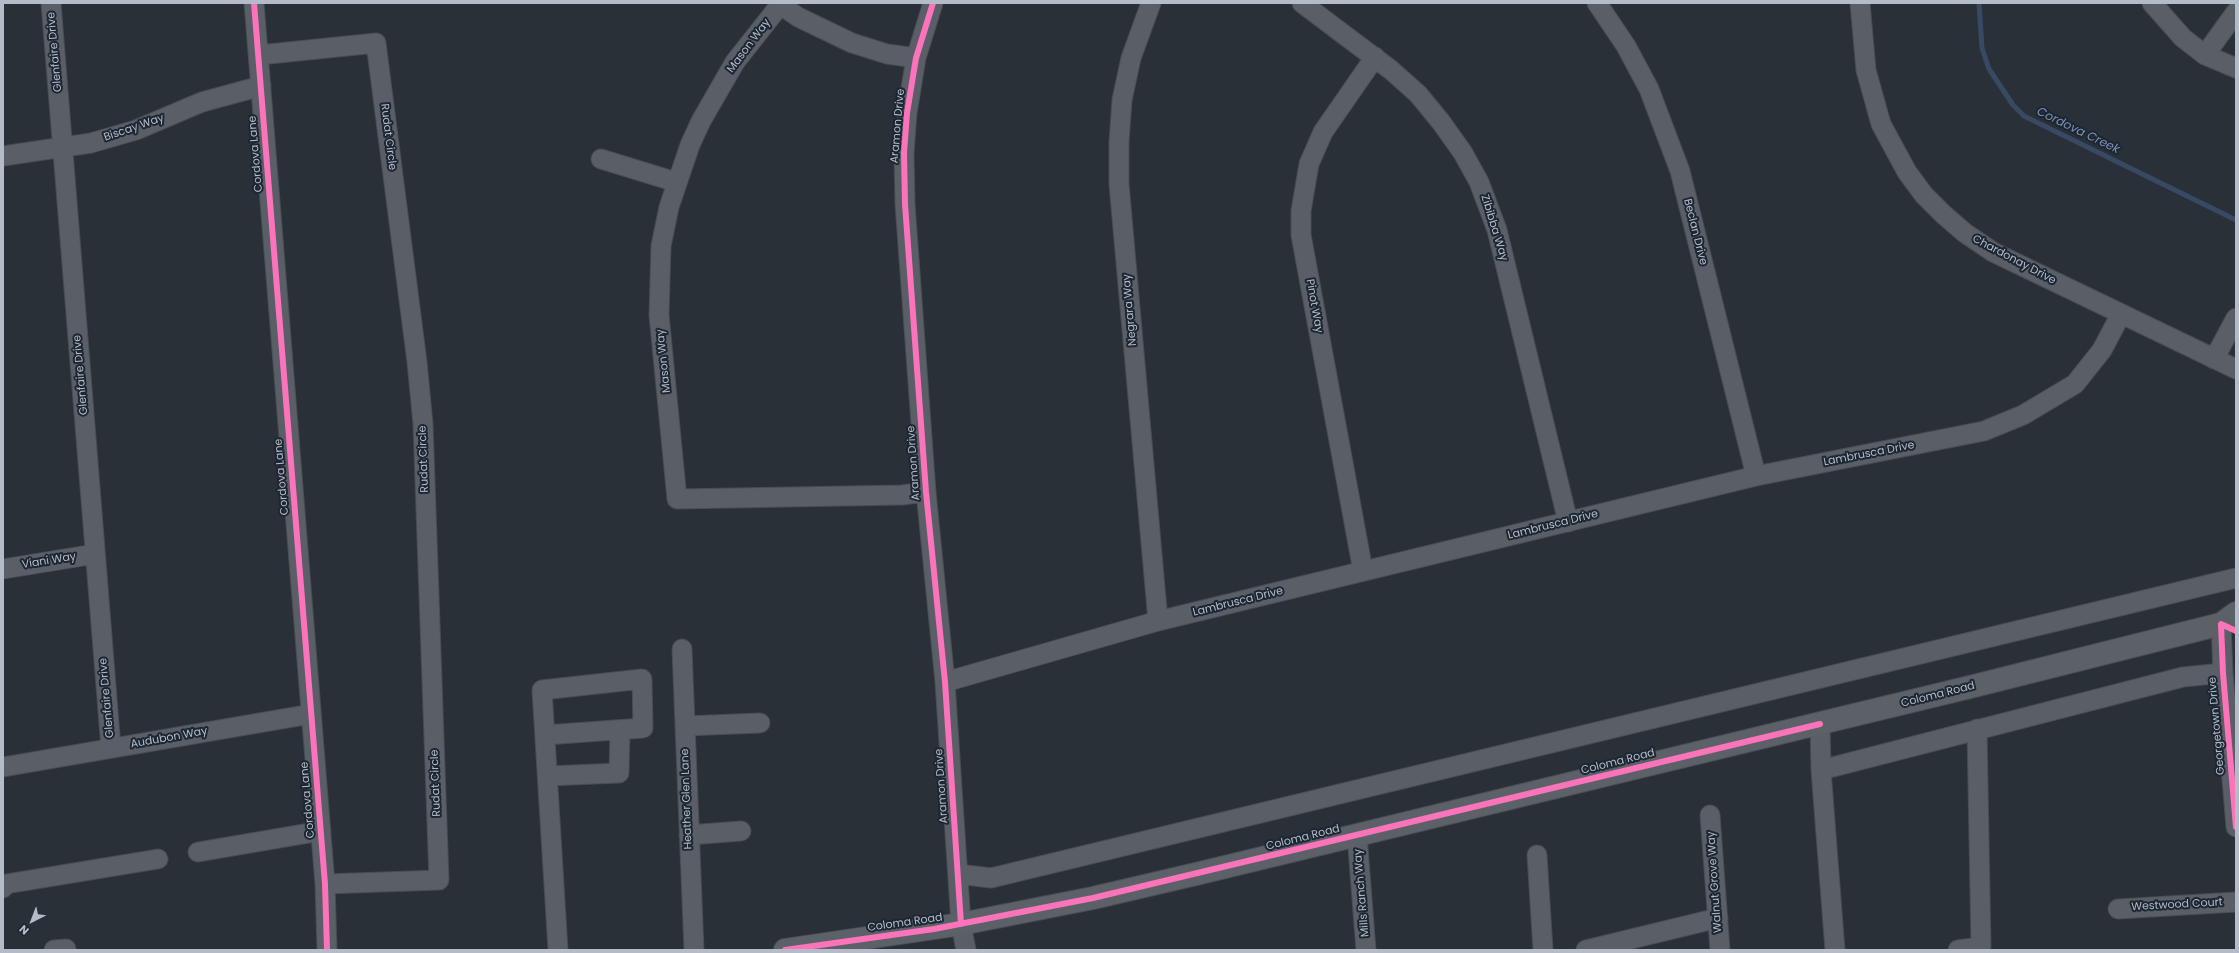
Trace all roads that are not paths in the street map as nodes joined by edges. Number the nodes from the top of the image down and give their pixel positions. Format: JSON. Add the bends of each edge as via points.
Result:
{"nodes":[{"id":1,"x":51,"y":3,"type":"edge"},
{"id":2,"x":254,"y":3,"type":"edge"},
{"id":3,"x":933,"y":3,"type":"edge"},
{"id":4,"x":1151,"y":3,"type":"edge"},
{"id":5,"x":1302,"y":3,"type":"edge"},
{"id":6,"x":1597,"y":3,"type":"edge"},
{"id":7,"x":1860,"y":3,"type":"edge"},
{"id":8,"x":2152,"y":3,"type":"edge"},
{"id":9,"x":779,"y":4,"type":"edge"},
{"id":10,"x":2236,"y":12,"type":"edge"},
{"id":11,"x":259,"y":55,"type":"junction"},
{"id":12,"x":2205,"y":55,"type":"junction"},
{"id":13,"x":1375,"y":57,"type":"junction"},
{"id":14,"x":916,"y":58,"type":"junction"},
{"id":15,"x":2236,"y":68,"type":"edge"},
{"id":16,"x":261,"y":86,"type":"junction"},
{"id":17,"x":63,"y":147,"type":"junction"},
{"id":18,"x":3,"y":156,"type":"edge"},
{"id":19,"x":601,"y":159,"type":"dead end"},
{"id":20,"x":676,"y":182,"type":"junction"},
{"id":21,"x":2121,"y":314,"type":"junction"},
{"id":22,"x":2236,"y":318,"type":"edge"},
{"id":23,"x":2214,"y":359,"type":"junction"},
{"id":24,"x":2236,"y":369,"type":"edge"},
{"id":25,"x":1756,"y":476,"type":"junction"},
{"id":26,"x":926,"y":492,"type":"junction"},
{"id":27,"x":1568,"y":522,"type":"junction"},
{"id":28,"x":96,"y":554,"type":"junction"},
{"id":29,"x":3,"y":569,"type":"edge"},
{"id":30,"x":1363,"y":571,"type":"junction"},
{"id":31,"x":2236,"y":578,"type":"edge"},
{"id":32,"x":1158,"y":621,"type":"junction"},
{"id":33,"x":2231,"y":623,"type":"edge"},
{"id":34,"x":682,"y":649,"type":"dead end"},
{"id":35,"x":2223,"y":673,"type":"junction"},
{"id":36,"x":944,"y":682,"type":"junction"},
{"id":37,"x":311,"y":714,"type":"junction"},
{"id":38,"x":760,"y":723,"type":"dead end"},
{"id":39,"x":1820,"y":724,"type":"junction"},
{"id":40,"x":685,"y":726,"type":"junction"},
{"id":41,"x":1977,"y":729,"type":"junction"},
{"id":42,"x":620,"y":730,"type":"junction"},
{"id":43,"x":545,"y":736,"type":"junction"},
{"id":44,"x":111,"y":748,"type":"junction"},
{"id":45,"x":3,"y":766,"type":"edge"},
{"id":46,"x":1821,"y":770,"type":"junction"},
{"id":47,"x":548,"y":776,"type":"junction"},
{"id":48,"x":1710,"y":815,"type":"dead end"},
{"id":49,"x":2236,"y":827,"type":"edge"},
{"id":50,"x":321,"y":831,"type":"junction"},
{"id":51,"x":741,"y":831,"type":"dead end"},
{"id":52,"x":689,"y":835,"type":"junction"},
{"id":53,"x":1357,"y":835,"type":"junction"},
{"id":54,"x":198,"y":852,"type":"dead end"},
{"id":55,"x":1537,"y":856,"type":"dead end"},
{"id":56,"x":158,"y":859,"type":"dead end"},
{"id":57,"x":958,"y":874,"type":"junction"},
{"id":58,"x":325,"y":884,"type":"junction"},
{"id":59,"x":3,"y":888,"type":"edge"},
{"id":60,"x":2236,"y":902,"type":"edge"},
{"id":61,"x":2118,"y":909,"type":"dead end"},
{"id":62,"x":1718,"y":918,"type":"junction"},
{"id":63,"x":961,"y":924,"type":"junction"},
{"id":64,"x":327,"y":950,"type":"edge"},
{"id":65,"x":558,"y":950,"type":"edge"},
{"id":66,"x":694,"y":950,"type":"edge"},
{"id":67,"x":785,"y":950,"type":"edge"},
{"id":68,"x":966,"y":950,"type":"edge"},
{"id":69,"x":1366,"y":950,"type":"edge"},
{"id":70,"x":1543,"y":950,"type":"edge"},
{"id":71,"x":1586,"y":950,"type":"edge"},
{"id":72,"x":1720,"y":950,"type":"edge"},
{"id":73,"x":1835,"y":950,"type":"edge"},
{"id":74,"x":1958,"y":950,"type":"edge"}],
"edges":[{"from":1,"to":17,"type":"street","name":"Glenfaire Drive"},
{"from":2,"to":11,"type":"street","name":"Cordova Lane"},
{"from":3,"to":14,"type":"street","name":"Aramon Drive"},
{"from":4,"to":32,"type":"street","name":"Negrara Way","via":[[1131,58],[1122,100],[1119,184]]},
{"from":5,"to":13,"type":"street","name":"Zibibba Way"},
{"from":6,"to":25,"type":"street","name":"Beclan Drive","via":[[1626,46],[1649,89],[1680,171]]},
{"from":7,"to":21,"type":"street","name":"Chardonay Drive","via":[[1866,70],[1881,124],[1907,172],[1924,194],[1965,233],[1993,252]]},
{"from":8,"to":12,"type":"street","via":[[2183,38]]},
{"from":9,"to":14,"type":"street","via":[[823,31],[852,44],[887,54]]},
{"from":9,"to":20,"type":"street","name":"Mason Way","via":[[735,62],[701,121]]},
{"from":10,"to":12,"type":"street"},
{"from":11,"to":16,"type":"street","name":"Cordova Lane"},
{"from":11,"to":58,"type":"street","name":"Rudat Circle","via":[[376,44],[423,424],[440,880]]},
{"from":12,"to":15,"type":"street"},
{"from":13,"to":27,"type":"street","name":"Zibibba Way","via":[[1418,94],[1441,122],[1463,153],[1486,198],[1497,230]]},
{"from":13,"to":30,"type":"street","name":"Pinot Way","via":[[1323,132],[1309,164],[1300,211],[1301,235]]},
{"from":14,"to":26,"type":"street","name":"Aramon Drive","via":[[904,152],[905,204]]},
{"from":16,"to":17,"type":"street","name":"Biscay Way","via":[[202,102],[136,130],[91,143]]},
{"from":16,"to":37,"type":"street","name":"Cordova Lane"},
{"from":17,"to":18,"type":"street","name":"Biscay Way"},
{"from":17,"to":28,"type":"street","name":"Glenfaire Drive"},
{"from":19,"to":20,"type":"street"},
{"from":20,"to":26,"type":"street","name":"Mason Way","via":[[661,246],[659,315],[677,499],[902,495]]},
{"from":21,"to":23,"type":"street","name":"Chardonay Drive"},
{"from":21,"to":25,"type":"street","name":"Lambrusca Drive","via":[[2102,350],[2075,384],[2023,415],[1984,431]]},
{"from":22,"to":23,"type":"street"},
{"from":23,"to":24,"type":"street","name":"Chardonay Drive"},
{"from":25,"to":27,"type":"street","name":"Lambrusca Drive"},
{"from":26,"to":36,"type":"street","name":"Aramon Drive"},
{"from":27,"to":30,"type":"street","name":"Lambrusca Drive"},
{"from":28,"to":29,"type":"street","name":"Viani Way"},
{"from":28,"to":44,"type":"street","name":"Glenfaire Drive"},
{"from":30,"to":32,"type":"street","name":"Lambrusca Drive"},
{"from":31,"to":57,"type":"street","via":[[991,878]]},
{"from":32,"to":36,"type":"street","name":"Lambrusca Drive"},
{"from":33,"to":35,"type":"street","name":"Georgetown Drive"},
{"from":33,"to":39,"type":"main road","name":"Coloma Road"},
{"from":34,"to":40,"type":"street","name":"Heather Glen Lane"},
{"from":35,"to":41,"type":"street","via":[[2183,677]]},
{"from":35,"to":49,"type":"street","name":"Georgetown Drive"},
{"from":36,"to":57,"type":"street","name":"Aramon Drive"},
{"from":37,"to":44,"type":"street","name":"Audubon Way"},
{"from":37,"to":50,"type":"street","name":"Cordova Lane"},
{"from":38,"to":40,"type":"street"},
{"from":39,"to":46,"type":"street"},
{"from":39,"to":53,"type":"main road","name":"Coloma Road"},
{"from":40,"to":52,"type":"street","name":"Heather Glen Lane"},
{"from":41,"to":46,"type":"street"},
{"from":41,"to":74,"type":"street","via":[[1981,947]]},
{"from":42,"to":43,"type":"street"},
{"from":42,"to":43,"type":"street","via":[[643,728],[642,679],[542,690]]},
{"from":42,"to":47,"type":"street","via":[[619,773]]},
{"from":43,"to":47,"type":"street"},
{"from":44,"to":45,"type":"street","name":"Audubon Way"},
{"from":46,"to":73,"type":"street"},
{"from":47,"to":65,"type":"street"},
{"from":48,"to":62,"type":"street","name":"Walnut Grove Way"},
{"from":50,"to":54,"type":"street"},
{"from":50,"to":58,"type":"street","name":"Cordova Lane"},
{"from":51,"to":52,"type":"street"},
{"from":52,"to":66,"type":"street","name":"Heather Glen Lane"},
{"from":53,"to":63,"type":"main road","name":"Coloma Road","via":[[1093,898]]},
{"from":53,"to":69,"type":"street","name":"Mills Ranch Way"},
{"from":55,"to":70,"type":"street"},
{"from":56,"to":59,"type":"street","via":[[6,884]]},
{"from":57,"to":63,"type":"street","name":"Aramon Drive"},
{"from":58,"to":64,"type":"street","name":"Cordova Lane"},
{"from":60,"to":61,"type":"street","name":"Westwood Court"},
{"from":62,"to":71,"type":"street"},
{"from":62,"to":72,"type":"street","name":"Walnut Grove Way"},
{"from":63,"to":67,"type":"main road","name":"Coloma Road"},
{"from":63,"to":68,"type":"street","name":"Aramon Drive"}]}
